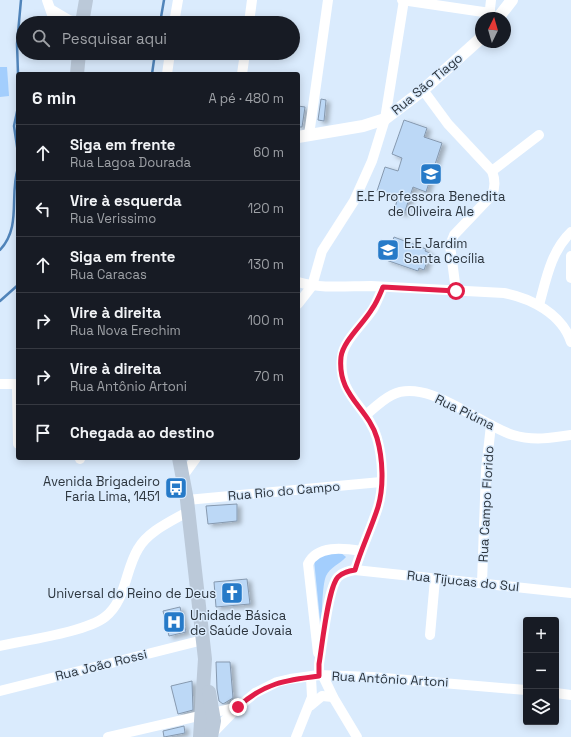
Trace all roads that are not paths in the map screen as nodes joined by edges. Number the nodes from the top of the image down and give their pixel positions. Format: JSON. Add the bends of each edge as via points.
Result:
{"nodes":[{"id":1,"x":47,"y":0,"type":"edge"},
{"id":2,"x":86,"y":0,"type":"edge"},
{"id":3,"x":178,"y":0,"type":"edge"},
{"id":4,"x":252,"y":0,"type":"edge"},
{"id":5,"x":328,"y":0,"type":"edge"},
{"id":6,"x":403,"y":0,"type":"edge"},
{"id":7,"x":491,"y":0,"type":"edge"},
{"id":8,"x":512,"y":0,"type":"edge"},
{"id":9,"x":52,"y":10,"type":"junction"},
{"id":10,"x":492,"y":12,"type":"edge"},
{"id":11,"x":497,"y":12,"type":"edge"},
{"id":12,"x":475,"y":13,"type":"edge"},
{"id":13,"x":53,"y":16,"type":"edge"},
{"id":14,"x":62,"y":16,"type":"edge"},
{"id":15,"x":83,"y":16,"type":"edge"},
{"id":16,"x":175,"y":16,"type":"edge"},
{"id":17,"x":250,"y":16,"type":"edge"},
{"id":18,"x":475,"y":43,"type":"edge"},
{"id":19,"x":72,"y":60,"type":"edge"},
{"id":20,"x":78,"y":60,"type":"edge"},
{"id":21,"x":169,"y":60,"type":"edge"},
{"id":22,"x":244,"y":60,"type":"edge"},
{"id":23,"x":77,"y":72,"type":"edge"},
{"id":24,"x":77,"y":72,"type":"edge"},
{"id":25,"x":167,"y":72,"type":"edge"},
{"id":26,"x":242,"y":72,"type":"edge"},
{"id":27,"x":423,"y":90,"type":"junction"},
{"id":28,"x":385,"y":119,"type":"junction"},
{"id":29,"x":539,"y":135,"type":"dead end"},
{"id":30,"x":303,"y":136,"type":"edge"},
{"id":31,"x":492,"y":171,"type":"junction"},
{"id":32,"x":571,"y":232,"type":"edge"},
{"id":33,"x":571,"y":256,"type":"edge"},
{"id":34,"x":571,"y":278,"type":"edge"},
{"id":35,"x":300,"y":283,"type":"edge"},
{"id":36,"x":312,"y":286,"type":"junction"},
{"id":37,"x":383,"y":287,"type":"junction"},
{"id":38,"x":456,"y":291,"type":"junction"},
{"id":39,"x":300,"y":301,"type":"edge"},
{"id":40,"x":539,"y":305,"type":"junction"},
{"id":41,"x":571,"y":342,"type":"edge"},
{"id":42,"x":0,"y":384,"type":"edge"},
{"id":43,"x":16,"y":384,"type":"edge"},
{"id":44,"x":366,"y":415,"type":"junction"},
{"id":45,"x":491,"y":424,"type":"junction"},
{"id":46,"x":571,"y":435,"type":"edge"},
{"id":47,"x":179,"y":460,"type":"edge"},
{"id":48,"x":195,"y":460,"type":"edge"},
{"id":49,"x":183,"y":476,"type":"junction"},
{"id":50,"x":381,"y":482,"type":"junction"},
{"id":51,"x":188,"y":505,"type":"junction"},
{"id":52,"x":361,"y":551,"type":"junction"},
{"id":53,"x":355,"y":570,"type":"junction"},
{"id":54,"x":435,"y":578,"type":"junction"},
{"id":55,"x":482,"y":583,"type":"junction"},
{"id":56,"x":571,"y":593,"type":"edge"},
{"id":57,"x":430,"y":635,"type":"dead end"},
{"id":58,"x":203,"y":640,"type":"junction"},
{"id":59,"x":0,"y":646,"type":"edge"},
{"id":60,"x":319,"y":664,"type":"junction"},
{"id":61,"x":318,"y":676,"type":"junction"},
{"id":62,"x":523,"y":690,"type":"edge"},
{"id":63,"x":0,"y":691,"type":"edge"},
{"id":64,"x":559,"y":693,"type":"edge"},
{"id":65,"x":571,"y":695,"type":"edge"},
{"id":66,"x":333,"y":697,"type":"junction"},
{"id":67,"x":310,"y":706,"type":"junction"},
{"id":68,"x":238,"y":707,"type":"junction"},
{"id":69,"x":208,"y":714,"type":"junction"},
{"id":70,"x":205,"y":736,"type":"edge"},
{"id":71,"x":108,"y":737,"type":"edge"},
{"id":72,"x":296,"y":737,"type":"edge"},
{"id":73,"x":357,"y":737,"type":"edge"}],
"edges":[{"from":1,"to":9,"type":"street"},
{"from":2,"to":15,"type":"main road"},
{"from":3,"to":16,"type":"street"},
{"from":4,"to":17,"type":"street"},
{"from":5,"to":30,"type":"street"},
{"from":6,"to":12,"type":"street"},
{"from":6,"to":28,"type":"street"},
{"from":7,"to":10,"type":"street"},
{"from":8,"to":11,"type":"street"},
{"from":9,"to":13,"type":"street"},
{"from":9,"to":14,"type":"street"},
{"from":18,"to":27,"type":"street","name":"Rua São Tiago"},
{"from":19,"to":23,"type":"main road"},
{"from":20,"to":24,"type":"main road"},
{"from":21,"to":25,"type":"street"},
{"from":22,"to":26,"type":"street"},
{"from":27,"to":28,"type":"street","name":"Rua São Tiago"},
{"from":27,"to":31,"type":"street","via":[[448,124]]},
{"from":28,"to":30,"type":"street","name":"Rua São Tiago","via":[[363,126]]},
{"from":28,"to":36,"type":"street","via":[[372,161],[354,201],[322,251]]},
{"from":29,"to":31,"type":"street"},
{"from":31,"to":38,"type":"street","via":[[495,188],[492,195],[454,235],[450,245]]},
{"from":32,"to":40,"type":"street","via":[[554,254]]},
{"from":33,"to":34,"type":"street"},
{"from":35,"to":36,"type":"street"},
{"from":36,"to":37,"type":"street"},
{"from":36,"to":39,"type":"street"},
{"from":37,"to":38,"type":"street"},
{"from":37,"to":44,"type":"street","via":[[372,309],[344,348],[342,356],[343,379],[347,391]]},
{"from":38,"to":40,"type":"street","via":[[518,296]]},
{"from":40,"to":41,"type":"street","via":[[562,326]]},
{"from":42,"to":43,"type":"street"},
{"from":44,"to":45,"type":"street","name":"Rua Piúma","via":[[393,394],[417,391]]},
{"from":44,"to":50,"type":"street","via":[[377,439],[382,470]]},
{"from":45,"to":46,"type":"street","name":"Rua Piúma","via":[[513,435],[530,438],[548,439]]},
{"from":45,"to":55,"type":"street","name":"Rua Campo Florido","via":[[486,470]]},
{"from":47,"to":49,"type":"main road"},
{"from":48,"to":49,"type":"street"},
{"from":49,"to":51,"type":"main road"},
{"from":50,"to":51,"type":"street","name":"Rua Rio do Campo"},
{"from":50,"to":52,"type":"street","via":[[378,506]]},
{"from":51,"to":58,"type":"main road"},
{"from":51,"to":59,"type":"street","via":[[137,549],[118,600],[106,616],[96,623],[78,629]]},
{"from":52,"to":53,"type":"street"},
{"from":52,"to":60,"type":"street","via":[[348,548],[326,550],[314,556],[308,564]]},
{"from":53,"to":54,"type":"street","name":"Rua Tijucas do Sul"},
{"from":53,"to":60,"type":"street","via":[[338,577],[333,586]]},
{"from":54,"to":55,"type":"street","name":"Rua Tijucas do Sul"},
{"from":54,"to":57,"type":"street"},
{"from":55,"to":56,"type":"street","name":"Rua Tijucas do Sul"},
{"from":58,"to":63,"type":"street","name":"Rua João Rossi"},
{"from":58,"to":69,"type":"main road"},
{"from":60,"to":61,"type":"street"},
{"from":61,"to":62,"type":"street","name":"Rua Antônio Artoni","via":[[434,681]]},
{"from":61,"to":66,"type":"street"},
{"from":61,"to":67,"type":"street"},
{"from":61,"to":68,"type":"street","name":"Rua Antônio Artoni","via":[[290,679],[272,685],[255,693]]},
{"from":64,"to":65,"type":"street"},
{"from":66,"to":67,"type":"street","via":[[322,696]]},
{"from":66,"to":73,"type":"street"},
{"from":67,"to":72,"type":"street"},
{"from":68,"to":69,"type":"street","name":"Rua Antônio Artoni"},
{"from":68,"to":70,"type":"street","name":"Rua Antônio Artoni"},
{"from":69,"to":70,"type":"main road","via":[[214,720]]},
{"from":69,"to":71,"type":"street","name":"Rua Antônio Artoni"}]}
